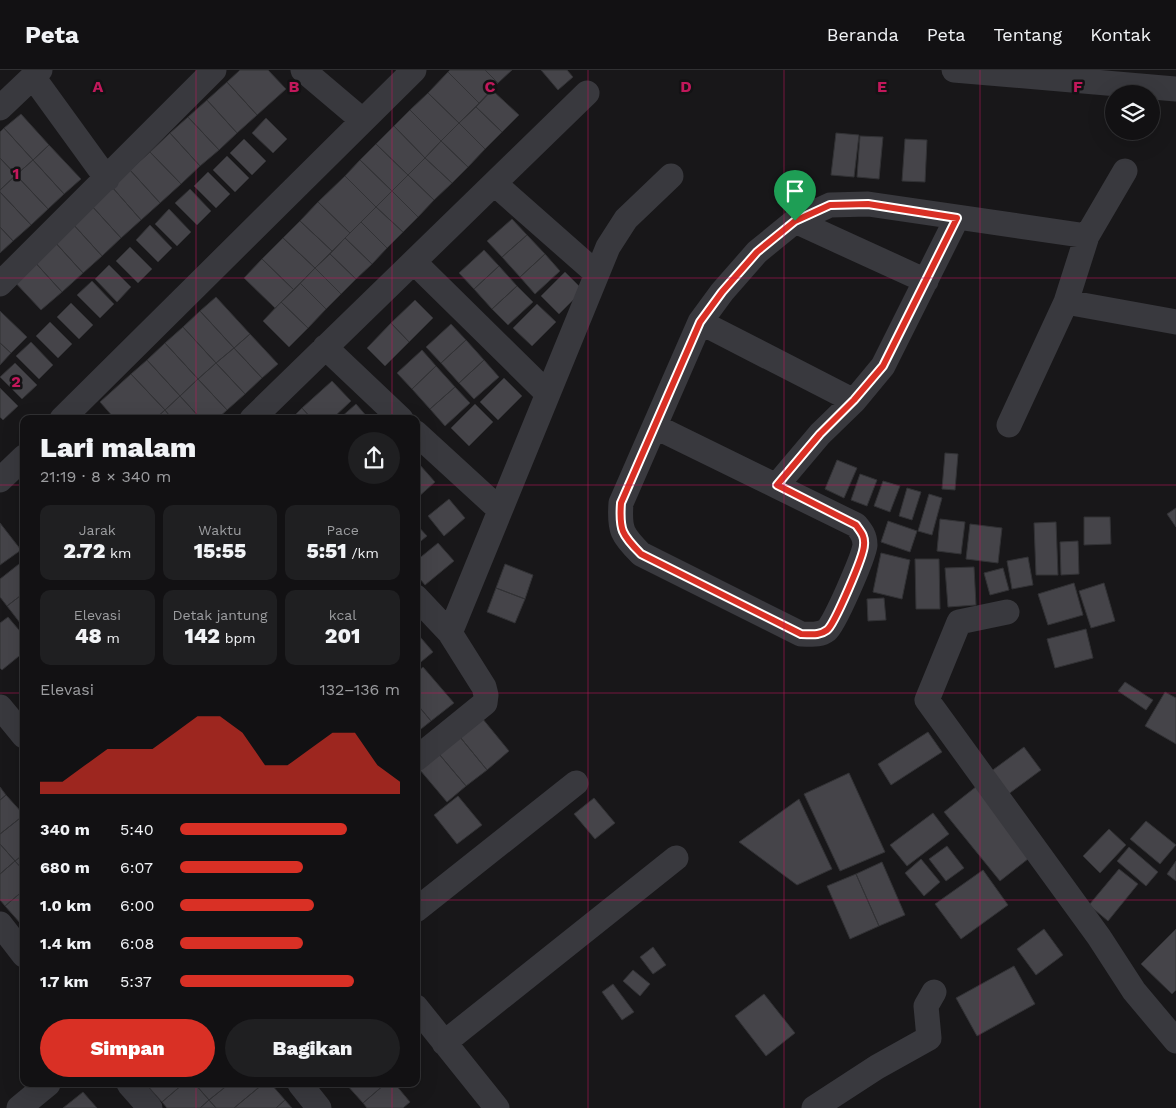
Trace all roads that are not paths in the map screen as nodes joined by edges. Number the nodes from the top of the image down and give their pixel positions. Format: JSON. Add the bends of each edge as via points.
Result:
{"nodes":[{"id":1,"x":214,"y":70,"type":"edge"},
{"id":2,"x":303,"y":70,"type":"edge"},
{"id":3,"x":414,"y":70,"type":"edge"},
{"id":4,"x":954,"y":70,"type":"edge"},
{"id":5,"x":1004,"y":72,"type":"edge"},
{"id":6,"x":36,"y":73,"type":"edge"},
{"id":7,"x":1176,"y":89,"type":"edge"},
{"id":8,"x":587,"y":94,"type":"dead end"},
{"id":9,"x":0,"y":108,"type":"edge"},
{"id":10,"x":362,"y":120,"type":"junction"},
{"id":11,"x":1125,"y":171,"type":"dead end"},
{"id":12,"x":671,"y":176,"type":"dead end"},
{"id":13,"x":106,"y":179,"type":"junction"},
{"id":14,"x":495,"y":184,"type":"junction"},
{"id":15,"x":957,"y":218,"type":"junction"},
{"id":16,"x":795,"y":221,"type":"junction"},
{"id":17,"x":1087,"y":236,"type":"junction"},
{"id":18,"x":414,"y":262,"type":"junction"},
{"id":19,"x":597,"y":274,"type":"junction"},
{"id":20,"x":926,"y":280,"type":"junction"},
{"id":21,"x":0,"y":284,"type":"edge"},
{"id":22,"x":1066,"y":302,"type":"junction"},
{"id":23,"x":700,"y":322,"type":"junction"},
{"id":24,"x":1176,"y":322,"type":"edge"},
{"id":25,"x":325,"y":348,"type":"junction"},
{"id":26,"x":547,"y":393,"type":"junction"},
{"id":27,"x":854,"y":400,"type":"junction"},
{"id":28,"x":66,"y":415,"type":"edge"},
{"id":29,"x":256,"y":415,"type":"edge"},
{"id":30,"x":397,"y":415,"type":"edge"},
{"id":31,"x":1009,"y":425,"type":"dead end"},
{"id":32,"x":656,"y":427,"type":"junction"},
{"id":33,"x":420,"y":436,"type":"edge"},
{"id":34,"x":20,"y":461,"type":"edge"},
{"id":35,"x":0,"y":480,"type":"edge"},
{"id":36,"x":777,"y":485,"type":"junction"},
{"id":37,"x":500,"y":510,"type":"junction"},
{"id":38,"x":420,"y":601,"type":"edge"},
{"id":39,"x":1006,"y":612,"type":"dead end"},
{"id":40,"x":450,"y":633,"type":"junction"},
{"id":41,"x":0,"y":707,"type":"edge"},
{"id":42,"x":20,"y":731,"type":"edge"},
{"id":43,"x":420,"y":756,"type":"edge"},
{"id":44,"x":576,"y":784,"type":"dead end"},
{"id":45,"x":676,"y":858,"type":"dead end"},
{"id":46,"x":420,"y":907,"type":"edge"},
{"id":47,"x":934,"y":992,"type":"dead end"},
{"id":48,"x":420,"y":1012,"type":"edge"},
{"id":49,"x":1174,"y":1036,"type":"edge"},
{"id":50,"x":444,"y":1043,"type":"junction"},
{"id":51,"x":44,"y":1087,"type":"edge"},
{"id":52,"x":132,"y":1087,"type":"edge"},
{"id":53,"x":302,"y":1087,"type":"edge"},
{"id":54,"x":19,"y":1108,"type":"edge"},
{"id":55,"x":150,"y":1108,"type":"edge"},
{"id":56,"x":319,"y":1108,"type":"edge"},
{"id":57,"x":497,"y":1108,"type":"edge"},
{"id":58,"x":814,"y":1108,"type":"edge"}],
"edges":[{"from":1,"to":13,"type":"street"},
{"from":2,"to":10,"type":"street"},
{"from":3,"to":10,"type":"street"},
{"from":4,"to":5,"type":"street"},
{"from":5,"to":7,"type":"street"},
{"from":6,"to":9,"type":"street"},
{"from":6,"to":13,"type":"street"},
{"from":8,"to":14,"type":"street"},
{"from":10,"to":28,"type":"street"},
{"from":11,"to":17,"type":"street"},
{"from":12,"to":19,"type":"street","via":[[626,219],[608,247]]},
{"from":13,"to":21,"type":"street"},
{"from":14,"to":18,"type":"street"},
{"from":14,"to":19,"type":"street"},
{"from":15,"to":16,"type":"street","via":[[868,204],[830,205]]},
{"from":15,"to":17,"type":"street"},
{"from":15,"to":20,"type":"street"},
{"from":16,"to":20,"type":"street"},
{"from":16,"to":23,"type":"street","via":[[757,252]]},
{"from":17,"to":22,"type":"street"},
{"from":18,"to":25,"type":"street"},
{"from":18,"to":26,"type":"street"},
{"from":19,"to":26,"type":"street"},
{"from":20,"to":27,"type":"street","via":[[883,366]]},
{"from":22,"to":24,"type":"street"},
{"from":22,"to":31,"type":"street"},
{"from":23,"to":27,"type":"street"},
{"from":23,"to":32,"type":"street"},
{"from":25,"to":29,"type":"street"},
{"from":25,"to":30,"type":"street"},
{"from":26,"to":37,"type":"street"},
{"from":27,"to":36,"type":"street"},
{"from":32,"to":36,"type":"street"},
{"from":32,"to":36,"type":"street","via":[[621,503],[620,520],[625,538],[641,554],[801,634],[816,635],[829,629],[860,564],[864,534],[856,525]]},
{"from":33,"to":37,"type":"street"},
{"from":34,"to":35,"type":"street"},
{"from":37,"to":40,"type":"street"},
{"from":38,"to":40,"type":"street"},
{"from":39,"to":49,"type":"street","via":[[959,622],[927,700],[1099,937],[1134,991]]},
{"from":40,"to":43,"type":"street","via":[[484,687],[485,703]]},
{"from":41,"to":42,"type":"street"},
{"from":44,"to":46,"type":"street"},
{"from":45,"to":50,"type":"street"},
{"from":47,"to":58,"type":"street","via":[[926,1006],[929,1038]]},
{"from":48,"to":50,"type":"street"},
{"from":50,"to":57,"type":"street"},
{"from":51,"to":54,"type":"street"},
{"from":52,"to":55,"type":"street"},
{"from":53,"to":56,"type":"street"}]}
